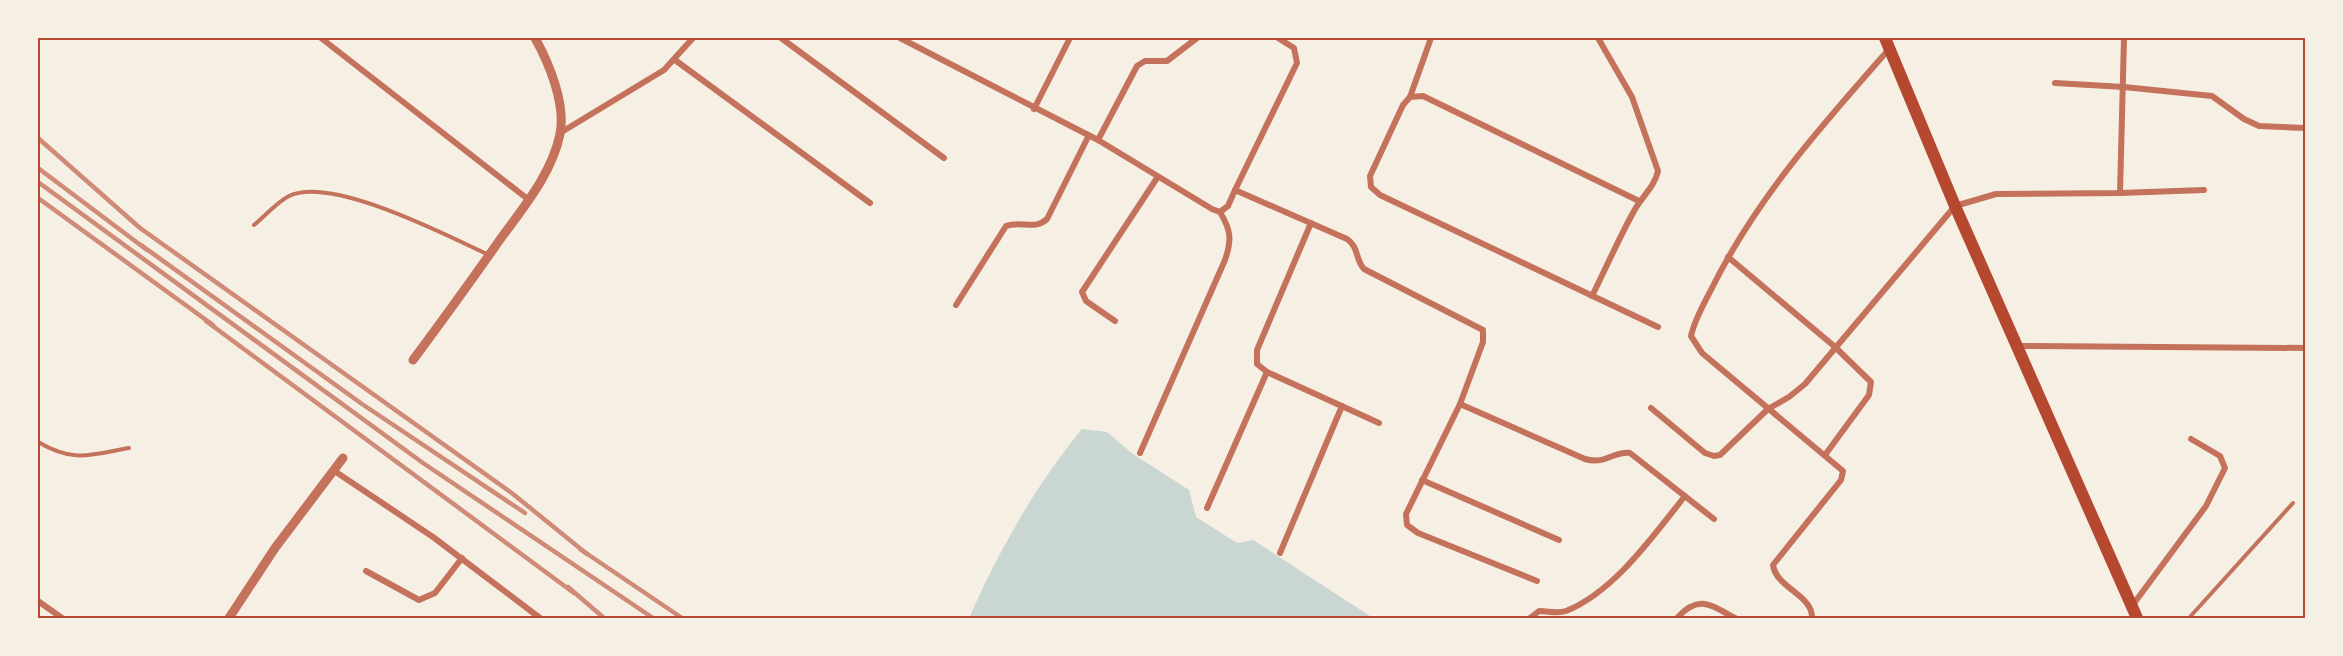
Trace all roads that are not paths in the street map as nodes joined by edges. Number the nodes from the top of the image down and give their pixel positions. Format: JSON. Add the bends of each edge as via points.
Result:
{"nodes":[{"id":1,"x":321,"y":38,"type":"edge"},
{"id":2,"x":535,"y":38,"type":"edge"},
{"id":3,"x":693,"y":38,"type":"edge"},
{"id":4,"x":781,"y":38,"type":"edge"},
{"id":5,"x":900,"y":38,"type":"edge"},
{"id":6,"x":1070,"y":38,"type":"edge"},
{"id":7,"x":1197,"y":38,"type":"edge"},
{"id":8,"x":1278,"y":38,"type":"edge"},
{"id":9,"x":1431,"y":38,"type":"edge"},
{"id":10,"x":1598,"y":38,"type":"edge"},
{"id":11,"x":2124,"y":38,"type":"edge"},
{"id":12,"x":1888,"y":43,"type":"edge"},
{"id":13,"x":675,"y":60,"type":"junction"},
{"id":14,"x":2055,"y":83,"type":"dead end"},
{"id":15,"x":2124,"y":87,"type":"junction"},
{"id":16,"x":1410,"y":97,"type":"junction"},
{"id":17,"x":1034,"y":109,"type":"junction"},
{"id":18,"x":2306,"y":128,"type":"edge"},
{"id":19,"x":560,"y":133,"type":"junction"},
{"id":20,"x":1088,"y":136,"type":"junction"},
{"id":21,"x":1098,"y":140,"type":"junction"},
{"id":22,"x":944,"y":158,"type":"dead end"},
{"id":23,"x":1157,"y":178,"type":"junction"},
{"id":24,"x":1235,"y":190,"type":"junction"},
{"id":25,"x":2204,"y":190,"type":"dead end"},
{"id":26,"x":2120,"y":193,"type":"junction"},
{"id":27,"x":529,"y":200,"type":"junction"},
{"id":28,"x":1639,"y":201,"type":"junction"},
{"id":29,"x":870,"y":203,"type":"dead end"},
{"id":30,"x":1955,"y":206,"type":"junction"},
{"id":31,"x":1220,"y":212,"type":"junction"},
{"id":32,"x":1311,"y":223,"type":"junction"},
{"id":33,"x":254,"y":225,"type":"dead end"},
{"id":34,"x":489,"y":256,"type":"junction"},
{"id":35,"x":1728,"y":257,"type":"junction"},
{"id":36,"x":1592,"y":296,"type":"junction"},
{"id":37,"x":956,"y":305,"type":"dead end"},
{"id":38,"x":1115,"y":321,"type":"dead end"},
{"id":39,"x":1658,"y":327,"type":"dead end"},
{"id":40,"x":1834,"y":346,"type":"junction"},
{"id":41,"x":2018,"y":346,"type":"junction"},
{"id":42,"x":2306,"y":348,"type":"edge"},
{"id":43,"x":413,"y":360,"type":"dead end"},
{"id":44,"x":1267,"y":372,"type":"junction"},
{"id":45,"x":1460,"y":404,"type":"junction"},
{"id":46,"x":1342,"y":406,"type":"junction"},
{"id":47,"x":1651,"y":408,"type":"dead end"},
{"id":48,"x":1768,"y":409,"type":"junction"},
{"id":49,"x":1379,"y":423,"type":"dead end"},
{"id":50,"x":2191,"y":439,"type":"dead end"},
{"id":51,"x":38,"y":442,"type":"edge"},
{"id":52,"x":129,"y":448,"type":"dead end"},
{"id":53,"x":1140,"y":453,"type":"dead end"},
{"id":54,"x":1825,"y":455,"type":"junction"},
{"id":55,"x":343,"y":458,"type":"dead end"},
{"id":56,"x":333,"y":470,"type":"junction"},
{"id":57,"x":1422,"y":480,"type":"junction"},
{"id":58,"x":1685,"y":496,"type":"junction"},
{"id":59,"x":2293,"y":503,"type":"dead end"},
{"id":60,"x":1207,"y":508,"type":"dead end"},
{"id":61,"x":1714,"y":519,"type":"dead end"},
{"id":62,"x":1559,"y":540,"type":"dead end"},
{"id":63,"x":1280,"y":553,"type":"dead end"},
{"id":64,"x":462,"y":558,"type":"junction"},
{"id":65,"x":366,"y":571,"type":"dead end"},
{"id":66,"x":1537,"y":581,"type":"dead end"},
{"id":67,"x":38,"y":601,"type":"edge"},
{"id":68,"x":2134,"y":613,"type":"edge"},
{"id":69,"x":62,"y":618,"type":"edge"},
{"id":70,"x":229,"y":618,"type":"edge"},
{"id":71,"x":540,"y":618,"type":"edge"},
{"id":72,"x":1530,"y":618,"type":"edge"},
{"id":73,"x":1677,"y":618,"type":"edge"},
{"id":74,"x":1735,"y":618,"type":"edge"},
{"id":75,"x":1812,"y":618,"type":"edge"},
{"id":76,"x":2189,"y":618,"type":"edge"}],
"edges":[{"from":1,"to":27,"type":"street"},
{"from":2,"to":19,"type":"street","via":[[559,102]]},
{"from":3,"to":13,"type":"street"},
{"from":4,"to":22,"type":"street"},
{"from":5,"to":17,"type":"street"},
{"from":6,"to":17,"type":"street"},
{"from":7,"to":21,"type":"street","via":[[1167,61],[1144,61],[1137,66]]},
{"from":8,"to":24,"type":"street","via":[[1294,48],[1297,63]]},
{"from":9,"to":16,"type":"street"},
{"from":10,"to":28,"type":"street","via":[[1632,96],[1657,163],[1656,179]]},
{"from":11,"to":15,"type":"street"},
{"from":12,"to":30,"type":"main road"},
{"from":12,"to":35,"type":"street","via":[[1804,145]]},
{"from":13,"to":19,"type":"street","via":[[643,84]]},
{"from":13,"to":29,"type":"street"},
{"from":14,"to":15,"type":"street"},
{"from":15,"to":18,"type":"street","via":[[2212,96],[2259,126]]},
{"from":15,"to":26,"type":"street"},
{"from":16,"to":28,"type":"street","via":[[1424,96]]},
{"from":16,"to":36,"type":"street","via":[[1402,105],[1370,176],[1371,187],[1380,195]]},
{"from":17,"to":20,"type":"street"},
{"from":19,"to":27,"type":"street","via":[[548,167]]},
{"from":20,"to":21,"type":"street"},
{"from":20,"to":37,"type":"street","via":[[1047,219],[1041,225],[1006,226]]},
{"from":21,"to":23,"type":"street"},
{"from":23,"to":31,"type":"street"},
{"from":23,"to":38,"type":"street","via":[[1082,292],[1086,301]]},
{"from":24,"to":31,"type":"street","via":[[1228,206]]},
{"from":24,"to":32,"type":"street"},
{"from":25,"to":26,"type":"street"},
{"from":26,"to":30,"type":"street","via":[[1996,194]]},
{"from":27,"to":34,"type":"street"},
{"from":28,"to":36,"type":"street"},
{"from":30,"to":40,"type":"street"},
{"from":30,"to":41,"type":"main road"},
{"from":31,"to":53,"type":"street","via":[[1229,227],[1231,241],[1225,260]]},
{"from":32,"to":44,"type":"street","via":[[1257,351],[1257,364]]},
{"from":32,"to":45,"type":"street","via":[[1353,243],[1358,263],[1364,269],[1481,327],[1483,342]]},
{"from":33,"to":34,"type":"lane","via":[[290,196],[313,191],[380,208]]},
{"from":34,"to":43,"type":"street"},
{"from":35,"to":40,"type":"street"},
{"from":35,"to":48,"type":"street","via":[[1693,327],[1692,341]]},
{"from":36,"to":39,"type":"street"},
{"from":40,"to":48,"type":"street","via":[[1805,384]]},
{"from":40,"to":54,"type":"street","via":[[1872,386]]},
{"from":41,"to":42,"type":"street"},
{"from":41,"to":68,"type":"main road"},
{"from":44,"to":46,"type":"street"},
{"from":44,"to":60,"type":"street"},
{"from":45,"to":57,"type":"street"},
{"from":45,"to":58,"type":"street","via":[[1585,459],[1601,462],[1630,453]]},
{"from":46,"to":49,"type":"street"},
{"from":46,"to":63,"type":"street"},
{"from":47,"to":48,"type":"street","via":[[1705,453],[1714,456],[1726,450]]},
{"from":48,"to":54,"type":"street"},
{"from":50,"to":68,"type":"street","via":[[2220,456],[2225,468],[2206,506]]},
{"from":51,"to":52,"type":"lane","via":[[63,455],[77,457]]},
{"from":54,"to":75,"type":"street","via":[[1840,467],[1844,476],[1773,566],[1810,608]]},
{"from":55,"to":56,"type":"street"},
{"from":56,"to":64,"type":"street"},
{"from":56,"to":70,"type":"street"},
{"from":57,"to":62,"type":"street"},
{"from":57,"to":66,"type":"street","via":[[1406,514],[1407,525]]},
{"from":58,"to":61,"type":"street"},
{"from":58,"to":72,"type":"street","via":[[1639,554],[1599,590],[1565,611],[1539,611]]},
{"from":59,"to":76,"type":"lane"},
{"from":64,"to":65,"type":"street","via":[[435,593],[419,600]]},
{"from":64,"to":71,"type":"street"},
{"from":67,"to":69,"type":"street"},
{"from":73,"to":74,"type":"street","via":[[1687,608],[1704,603]]}]}
